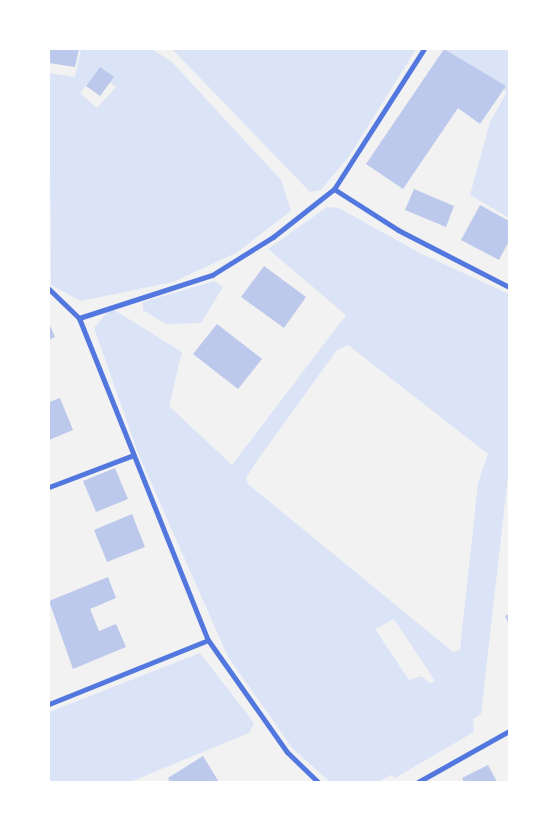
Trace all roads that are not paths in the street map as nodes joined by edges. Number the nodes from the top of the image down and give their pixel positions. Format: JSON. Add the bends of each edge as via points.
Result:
{"nodes":[{"id":1,"x":424,"y":49,"type":"edge"},
{"id":2,"x":334,"y":189,"type":"junction"},
{"id":3,"x":509,"y":287,"type":"edge"},
{"id":4,"x":49,"y":289,"type":"edge"},
{"id":5,"x":79,"y":318,"type":"junction"},
{"id":6,"x":131,"y":456,"type":"junction"},
{"id":7,"x":49,"y":488,"type":"edge"},
{"id":8,"x":208,"y":640,"type":"junction"},
{"id":9,"x":49,"y":704,"type":"edge"},
{"id":10,"x":509,"y":731,"type":"edge"},
{"id":11,"x":318,"y":782,"type":"edge"},
{"id":12,"x":418,"y":782,"type":"edge"}],
"edges":[{"from":1,"to":2,"type":"street"},
{"from":2,"to":3,"type":"street","via":[[398,230]]},
{"from":2,"to":5,"type":"street","via":[[273,237],[212,275]]},
{"from":4,"to":5,"type":"street"},
{"from":5,"to":6,"type":"street"},
{"from":6,"to":7,"type":"street"},
{"from":6,"to":8,"type":"street"},
{"from":8,"to":9,"type":"street"},
{"from":8,"to":11,"type":"street","via":[[287,752]]},
{"from":10,"to":12,"type":"street"}]}
